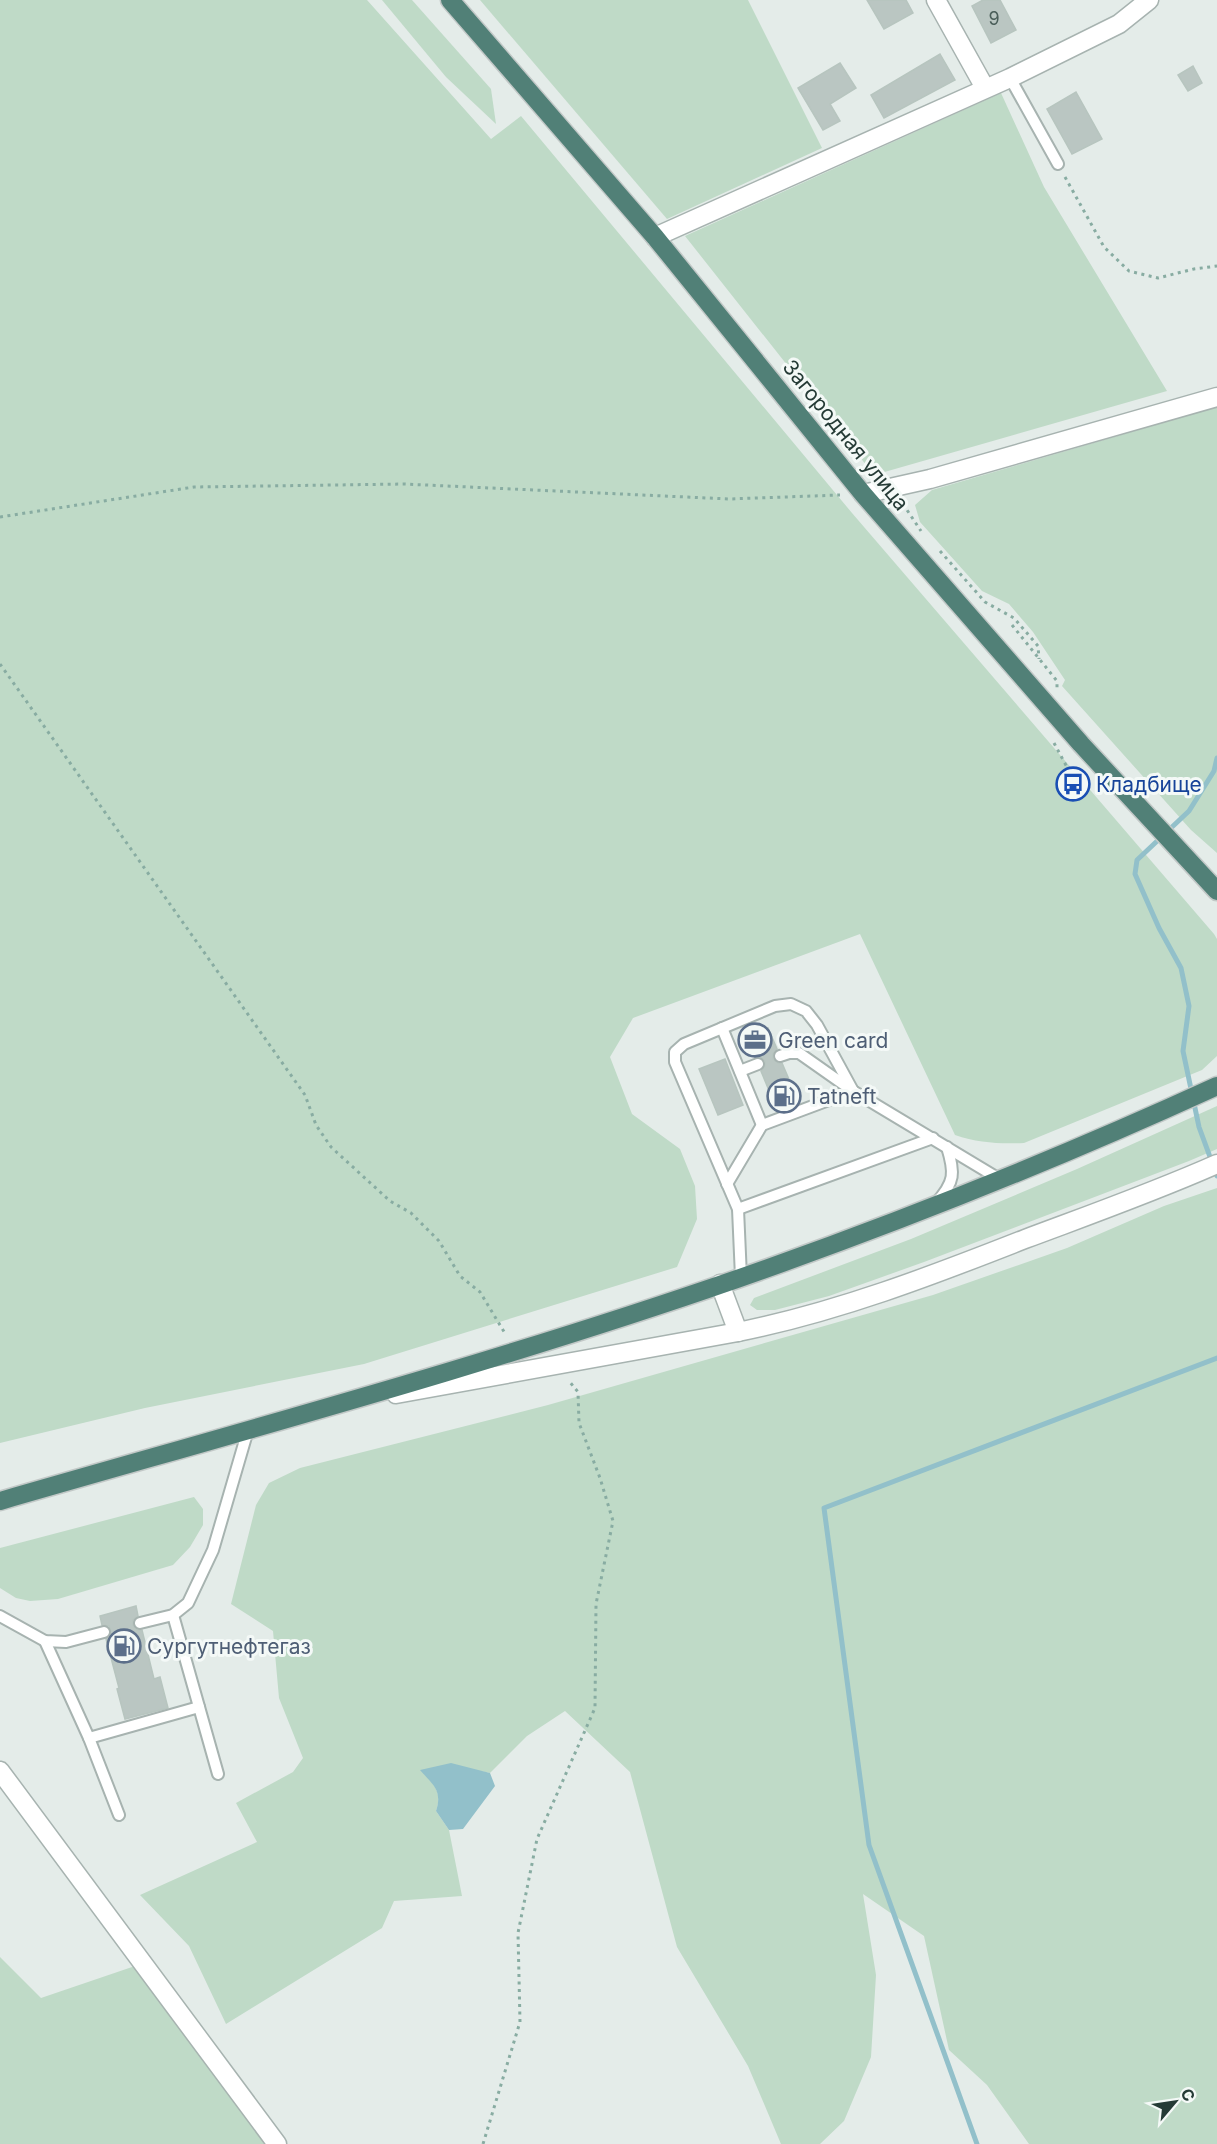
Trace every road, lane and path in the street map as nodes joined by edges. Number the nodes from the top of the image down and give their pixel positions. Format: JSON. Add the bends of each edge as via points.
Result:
{"nodes":[{"id":1,"x":450,"y":0,"type":"edge"},
{"id":2,"x":936,"y":0,"type":"edge"},
{"id":3,"x":1149,"y":0,"type":"edge"},
{"id":4,"x":1010,"y":78,"type":"junction"},
{"id":5,"x":985,"y":88,"type":"junction"},
{"id":6,"x":1058,"y":164,"type":"joint"},
{"id":7,"x":655,"y":237,"type":"junction"},
{"id":8,"x":1217,"y":266,"type":"edge"},
{"id":9,"x":1217,"y":397,"type":"edge"},
{"id":10,"x":891,"y":488,"type":"junction"},
{"id":11,"x":863,"y":494,"type":"junction"},
{"id":12,"x":0,"y":511,"type":"edge"},
{"id":13,"x":8,"y":516,"type":"junction"},
{"id":14,"x":0,"y":517,"type":"edge"},
{"id":15,"x":922,"y":532,"type":"dead end"},
{"id":16,"x":938,"y":549,"type":"dead end"},
{"id":17,"x":1039,"y":659,"type":"dead end"},
{"id":18,"x":0,"y":664,"type":"edge"},
{"id":19,"x":1214,"y":888,"type":"edge"},
{"id":20,"x":722,"y":1028,"type":"junction"},
{"id":21,"x":780,"y":1056,"type":"dead end"},
{"id":22,"x":758,"y":1064,"type":"dead end"},
{"id":23,"x":740,"y":1071,"type":"junction"},
{"id":24,"x":1211,"y":1089,"type":"edge"},
{"id":25,"x":853,"y":1091,"type":"junction"},
{"id":26,"x":762,"y":1125,"type":"junction"},
{"id":27,"x":933,"y":1138,"type":"junction"},
{"id":28,"x":948,"y":1147,"type":"junction"},
{"id":29,"x":1217,"y":1164,"type":"edge"},
{"id":30,"x":1002,"y":1180,"type":"junction"},
{"id":31,"x":727,"y":1184,"type":"junction"},
{"id":32,"x":934,"y":1205,"type":"junction"},
{"id":33,"x":738,"y":1209,"type":"junction"},
{"id":34,"x":741,"y":1277,"type":"junction"},
{"id":35,"x":720,"y":1284,"type":"junction"},
{"id":36,"x":738,"y":1332,"type":"junction"},
{"id":37,"x":516,"y":1350,"type":"junction"},
{"id":38,"x":556,"y":1365,"type":"junction"},
{"id":39,"x":334,"y":1405,"type":"junction"},
{"id":40,"x":248,"y":1430,"type":"junction"},
{"id":41,"x":0,"y":1501,"type":"edge"},
{"id":42,"x":173,"y":1615,"type":"junction"},
{"id":43,"x":0,"y":1617,"type":"edge"},
{"id":44,"x":140,"y":1623,"type":"dead end"},
{"id":45,"x":104,"y":1632,"type":"dead end"},
{"id":46,"x":45,"y":1641,"type":"junction"},
{"id":47,"x":199,"y":1707,"type":"junction"},
{"id":48,"x":89,"y":1738,"type":"junction"},
{"id":49,"x":0,"y":1771,"type":"edge"},
{"id":50,"x":218,"y":1774,"type":"dead end"},
{"id":51,"x":119,"y":1815,"type":"dead end"},
{"id":52,"x":277,"y":2144,"type":"edge"},
{"id":53,"x":483,"y":2144,"type":"edge"}],
"edges":[{"from":1,"to":7,"type":"highway","name":"Загородная улица"},
{"from":2,"to":5,"type":"street"},
{"from":3,"to":4,"type":"street","via":[[1119,24]]},
{"from":4,"to":5,"type":"street"},
{"from":4,"to":6,"type":"lane"},
{"from":5,"to":7,"type":"street"},
{"from":6,"to":8,"type":"path","via":[[1104,247],[1129,271],[1158,278]]},
{"from":7,"to":11,"type":"highway","name":"Загородная улица"},
{"from":9,"to":10,"type":"street"},
{"from":10,"to":11,"type":"street"},
{"from":10,"to":15,"type":"path"},
{"from":11,"to":13,"type":"path","via":[[729,499],[404,484],[194,487]]},
{"from":11,"to":19,"type":"highway","name":"Загородная улица"},
{"from":12,"to":13,"type":"path"},
{"from":13,"to":14,"type":"path"},
{"from":16,"to":17,"type":"path","via":[[985,602],[1014,618],[1038,646]]},
{"from":18,"to":37,"type":"path","via":[[305,1095],[316,1125],[331,1147],[439,1241],[460,1276],[480,1292]]},
{"from":20,"to":23,"type":"lane"},
{"from":20,"to":25,"type":"lane","via":[[775,1006],[791,1004],[806,1011]]},
{"from":20,"to":31,"type":"lane","via":[[684,1044],[675,1052],[675,1062]]},
{"from":21,"to":25,"type":"lane","via":[[799,1053]]},
{"from":22,"to":23,"type":"lane"},
{"from":23,"to":26,"type":"lane"},
{"from":24,"to":30,"type":"highway"},
{"from":25,"to":26,"type":"lane"},
{"from":25,"to":27,"type":"lane"},
{"from":26,"to":31,"type":"lane"},
{"from":27,"to":28,"type":"lane"},
{"from":27,"to":33,"type":"lane"},
{"from":28,"to":30,"type":"lane"},
{"from":28,"to":32,"type":"lane","via":[[953,1179]]},
{"from":29,"to":36,"type":"street","via":[[930,1276],[824,1311]]},
{"from":30,"to":32,"type":"highway"},
{"from":31,"to":33,"type":"lane"},
{"from":32,"to":34,"type":"highway"},
{"from":33,"to":34,"type":"lane"},
{"from":34,"to":35,"type":"highway"},
{"from":35,"to":36,"type":"street"},
{"from":35,"to":37,"type":"highway"},
{"from":36,"to":38,"type":"street"},
{"from":37,"to":39,"type":"highway"},
{"from":38,"to":39,"type":"street"},
{"from":38,"to":53,"type":"path","via":[[578,1392],[579,1423],[613,1521],[596,1604],[595,1708],[537,1839],[518,1933],[520,2022]]},
{"from":39,"to":40,"type":"highway"},
{"from":40,"to":41,"type":"highway"},
{"from":40,"to":42,"type":"lane","via":[[213,1550],[188,1603]]},
{"from":42,"to":44,"type":"lane"},
{"from":42,"to":47,"type":"lane"},
{"from":43,"to":46,"type":"lane"},
{"from":45,"to":46,"type":"lane","via":[[66,1642]]},
{"from":46,"to":48,"type":"lane"},
{"from":47,"to":48,"type":"lane"},
{"from":47,"to":50,"type":"lane"},
{"from":48,"to":51,"type":"lane"},
{"from":49,"to":52,"type":"street"}]}
